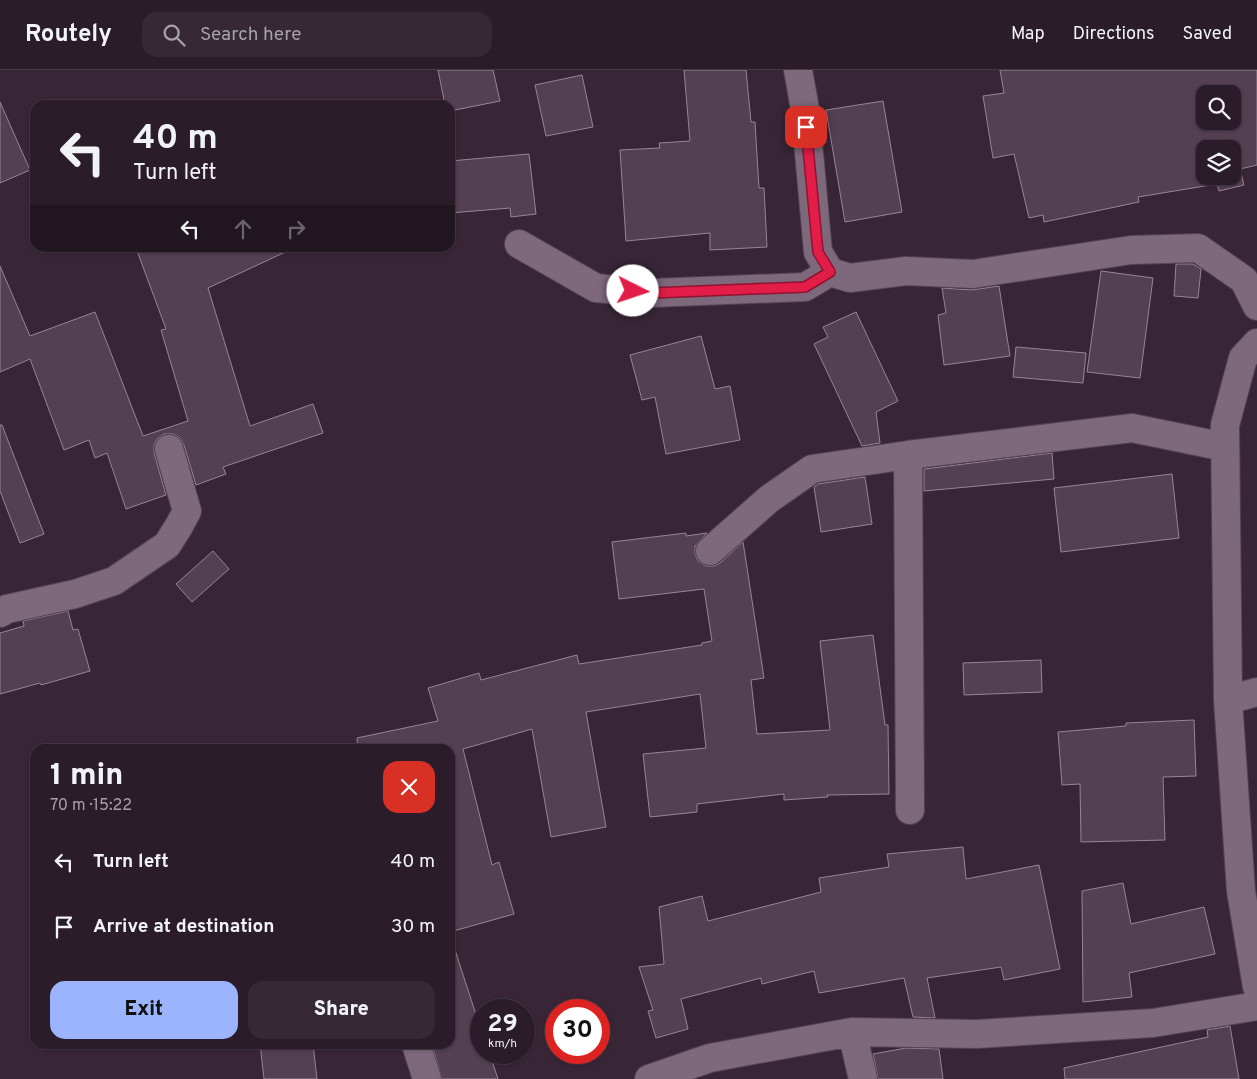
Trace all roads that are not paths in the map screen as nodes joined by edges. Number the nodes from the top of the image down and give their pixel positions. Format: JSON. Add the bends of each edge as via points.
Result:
{"nodes":[{"id":1,"x":798,"y":70,"type":"edge"},
{"id":2,"x":519,"y":244,"type":"dead end"},
{"id":3,"x":830,"y":272,"type":"junction"},
{"id":4,"x":1257,"y":306,"type":"edge"},
{"id":5,"x":1257,"y":344,"type":"edge"},
{"id":6,"x":1225,"y":446,"type":"junction"},
{"id":7,"x":169,"y":449,"type":"dead end"},
{"id":8,"x":908,"y":455,"type":"junction"},
{"id":9,"x":710,"y":551,"type":"dead end"},
{"id":10,"x":0,"y":613,"type":"edge"},
{"id":11,"x":1257,"y":692,"type":"edge"},
{"id":12,"x":1228,"y":700,"type":"junction"},
{"id":13,"x":910,"y":810,"type":"dead end"},
{"id":14,"x":1249,"y":891,"type":"edge"},
{"id":15,"x":1257,"y":986,"type":"edge"},
{"id":16,"x":1257,"y":1006,"type":"edge"},
{"id":17,"x":852,"y":1032,"type":"junction"},
{"id":18,"x":418,"y":1049,"type":"edge"},
{"id":19,"x":427,"y":1079,"type":"edge"},
{"id":20,"x":649,"y":1079,"type":"edge"},
{"id":21,"x":863,"y":1079,"type":"edge"}],
"edges":[{"from":1,"to":3,"type":"street","via":[[805,109],[818,252]]},
{"from":2,"to":3,"type":"street","via":[[596,288],[652,293],[805,287]]},
{"from":3,"to":4,"type":"street","via":[[850,278],[906,271],[973,274],[1131,250],[1198,248],[1244,280]]},
{"from":5,"to":6,"type":"street","via":[[1243,358],[1225,425]]},
{"from":6,"to":8,"type":"street","via":[[1132,428]]},
{"from":6,"to":12,"type":"street"},
{"from":7,"to":10,"type":"street","via":[[187,511],[167,545],[114,581]]},
{"from":8,"to":9,"type":"street","via":[[812,469],[769,499]]},
{"from":8,"to":13,"type":"street"},
{"from":11,"to":12,"type":"street"},
{"from":12,"to":14,"type":"street"},
{"from":14,"to":15,"type":"street"},
{"from":16,"to":17,"type":"street","via":[[1153,1023],[987,1034]]},
{"from":17,"to":20,"type":"street","via":[[710,1058]]},
{"from":17,"to":21,"type":"street"},
{"from":18,"to":19,"type":"street"}]}
